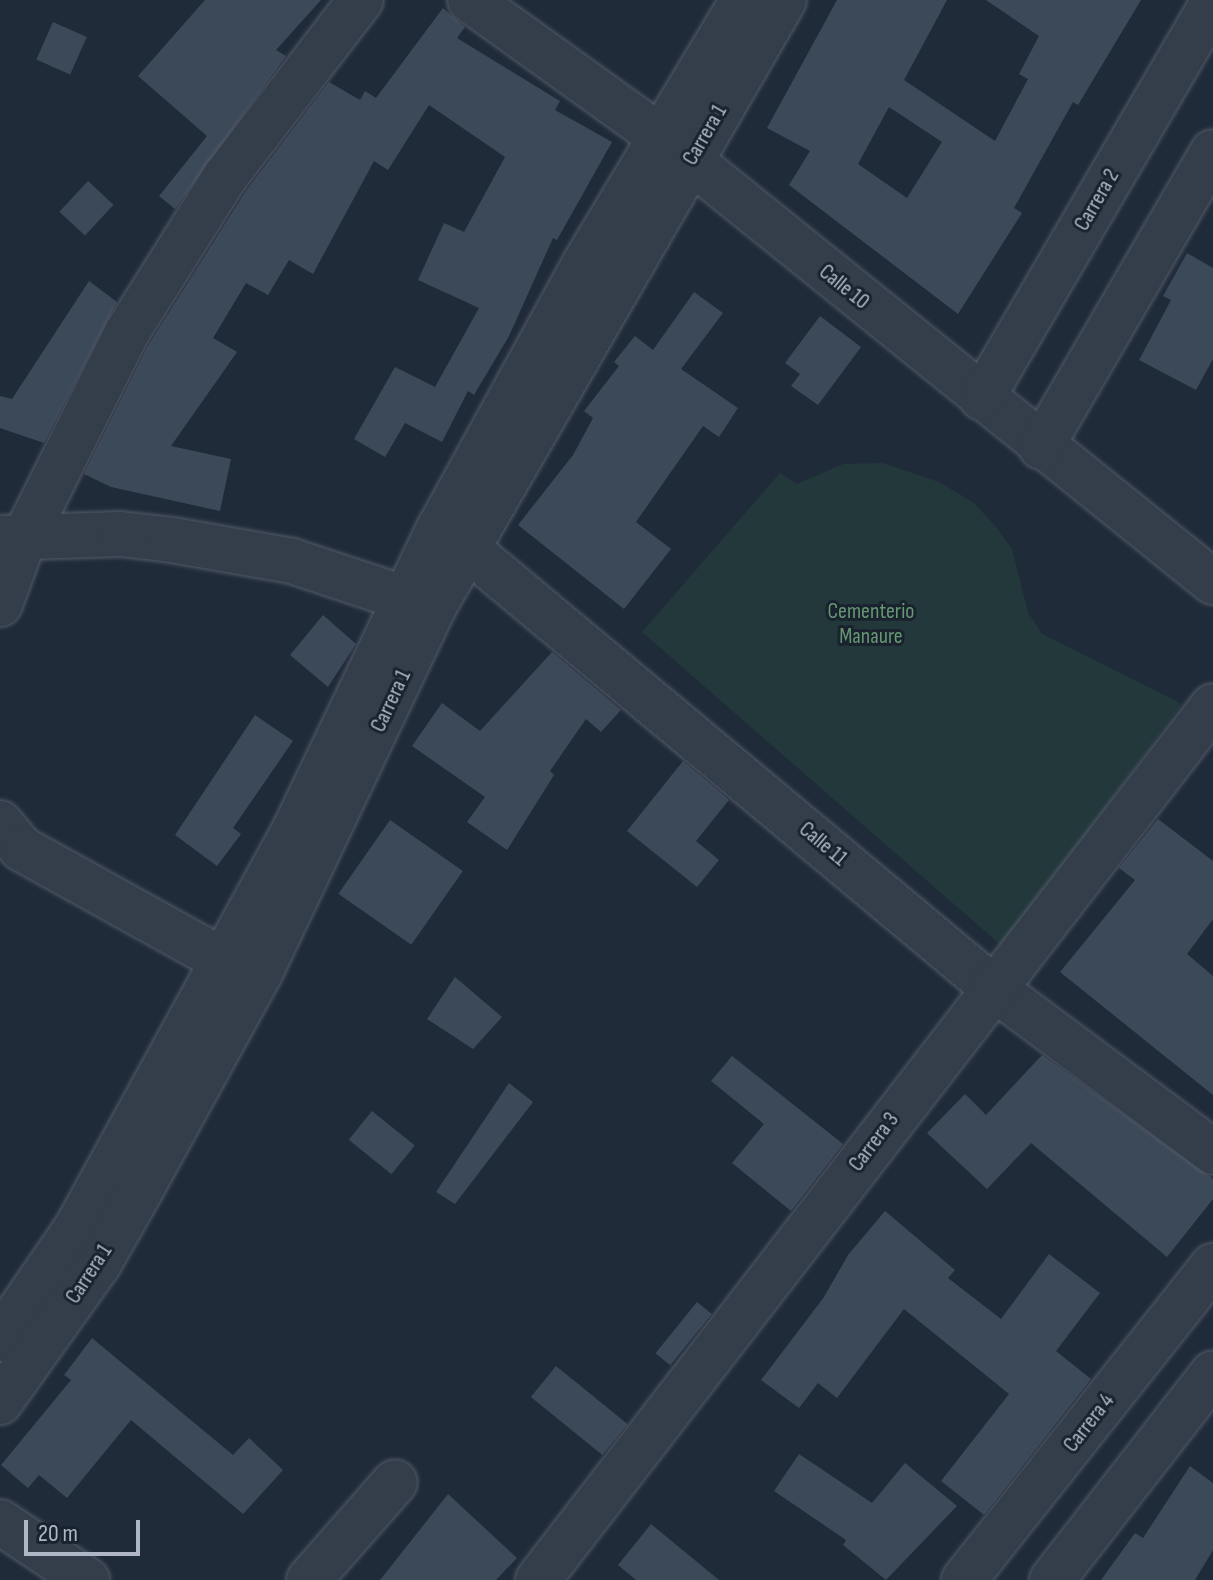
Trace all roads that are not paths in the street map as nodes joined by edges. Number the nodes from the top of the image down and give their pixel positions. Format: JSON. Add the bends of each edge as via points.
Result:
{"nodes":[{"id":1,"x":361,"y":0,"type":"edge"},
{"id":2,"x":470,"y":0,"type":"edge"},
{"id":3,"x":743,"y":0,"type":"edge"},
{"id":4,"x":784,"y":0,"type":"edge"},
{"id":5,"x":1213,"y":2,"type":"edge"},
{"id":6,"x":674,"y":149,"type":"junction"},
{"id":7,"x":1213,"y":152,"type":"edge"},
{"id":8,"x":982,"y":398,"type":"junction"},
{"id":9,"x":1041,"y":447,"type":"junction"},
{"id":10,"x":454,"y":535,"type":"junction"},
{"id":11,"x":11,"y":539,"type":"edge"},
{"id":12,"x":1213,"y":582,"type":"edge"},
{"id":13,"x":420,"y":603,"type":"junction"},
{"id":14,"x":0,"y":604,"type":"edge"},
{"id":15,"x":1213,"y":706,"type":"edge"},
{"id":16,"x":0,"y":823,"type":"edge"},
{"id":17,"x":222,"y":960,"type":"junction"},
{"id":18,"x":992,"y":987,"type":"junction"},
{"id":19,"x":1213,"y":1152,"type":"edge"},
{"id":20,"x":1213,"y":1266,"type":"edge"},
{"id":21,"x":0,"y":1339,"type":"edge"},
{"id":22,"x":1213,"y":1373,"type":"edge"},
{"id":23,"x":0,"y":1402,"type":"edge"},
{"id":24,"x":395,"y":1482,"type":"dead end"},
{"id":25,"x":0,"y":1522,"type":"edge"},
{"id":26,"x":87,"y":1580,"type":"edge"},
{"id":27,"x":309,"y":1580,"type":"edge"},
{"id":28,"x":538,"y":1580,"type":"edge"},
{"id":29,"x":964,"y":1580,"type":"edge"},
{"id":30,"x":1052,"y":1580,"type":"edge"}],
"edges":[{"from":1,"to":11,"type":"street","via":[[225,177],[135,321]]},
{"from":2,"to":6,"type":"street","name":"Calle 10"},
{"from":3,"to":6,"type":"street","name":"Carrera 1"},
{"from":4,"to":6,"type":"street","name":"Carrera 1"},
{"from":5,"to":8,"type":"street","name":"Carrera 2"},
{"from":6,"to":8,"type":"street","name":"Calle 10"},
{"from":6,"to":10,"type":"street","name":"Carrera 1"},
{"from":7,"to":9,"type":"street"},
{"from":8,"to":9,"type":"street","name":"Calle 10"},
{"from":9,"to":12,"type":"street","name":"Calle 10"},
{"from":10,"to":13,"type":"street","name":"Carrera 1"},
{"from":10,"to":18,"type":"street","name":"Calle 11"},
{"from":11,"to":13,"type":"street","via":[[120,534],[172,540],[292,561]]},
{"from":11,"to":14,"type":"street"},
{"from":13,"to":17,"type":"street","name":"Carrera 1"},
{"from":13,"to":23,"type":"street","name":"Carrera 1","via":[[260,973],[99,1263]]},
{"from":15,"to":18,"type":"street","name":"Carrera 3"},
{"from":16,"to":17,"type":"street","via":[[22,849]]},
{"from":17,"to":21,"type":"street","name":"Carrera 1","via":[[76,1229]]},
{"from":18,"to":19,"type":"street","name":"Calle 11"},
{"from":18,"to":28,"type":"street","name":"Carrera 3"},
{"from":20,"to":29,"type":"street","name":"Carrera 4"},
{"from":22,"to":30,"type":"street"},
{"from":24,"to":27,"type":"street"},
{"from":25,"to":26,"type":"street"}]}
